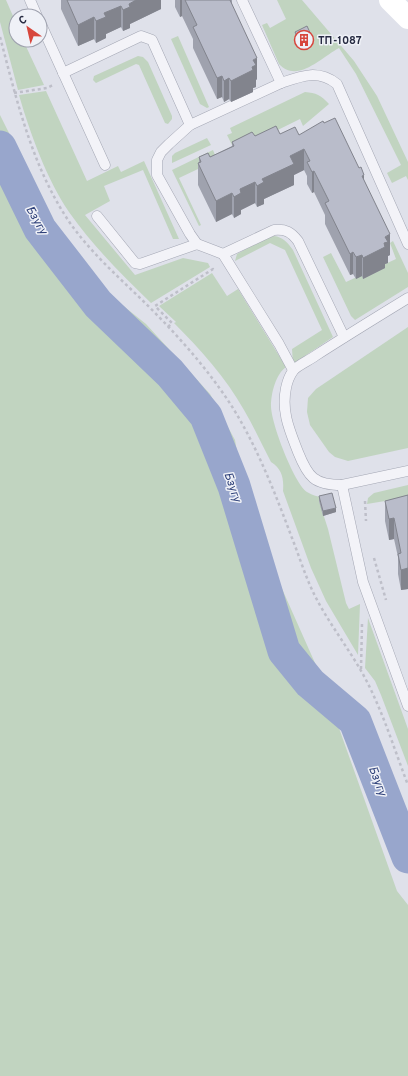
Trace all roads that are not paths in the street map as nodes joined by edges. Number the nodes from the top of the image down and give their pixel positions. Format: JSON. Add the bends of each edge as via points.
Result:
{"nodes":[{"id":1,"x":242,"y":0,"type":"edge"},
{"id":2,"x":390,"y":0,"type":"edge"},
{"id":3,"x":408,"y":18,"type":"edge"},
{"id":4,"x":48,"y":40,"type":"edge"},
{"id":5,"x":63,"y":73,"type":"junction"},
{"id":6,"x":281,"y":83,"type":"junction"},
{"id":7,"x":190,"y":126,"type":"junction"},
{"id":8,"x":106,"y":165,"type":"dead end"},
{"id":9,"x":97,"y":216,"type":"dead end"},
{"id":10,"x":197,"y":244,"type":"junction"},
{"id":11,"x":408,"y":244,"type":"edge"},
{"id":12,"x":223,"y":254,"type":"junction"},
{"id":13,"x":408,"y":298,"type":"edge"},
{"id":14,"x":344,"y":337,"type":"junction"},
{"id":15,"x":293,"y":370,"type":"junction"},
{"id":16,"x":408,"y":471,"type":"edge"},
{"id":17,"x":342,"y":485,"type":"junction"},
{"id":18,"x":408,"y":706,"type":"edge"}],
"edges":[{"from":1,"to":6,"type":"lane"},
{"from":2,"to":3,"type":"street"},
{"from":4,"to":5,"type":"lane"},
{"from":5,"to":7,"type":"lane","via":[[141,36],[152,40]]},
{"from":5,"to":8,"type":"lane"},
{"from":6,"to":7,"type":"lane"},
{"from":6,"to":11,"type":"lane","via":[[302,75],[318,75],[330,78],[337,84]]},
{"from":7,"to":10,"type":"lane","via":[[162,152],[156,168]]},
{"from":9,"to":10,"type":"lane","via":[[135,263],[140,264]]},
{"from":10,"to":12,"type":"lane"},
{"from":12,"to":14,"type":"lane","via":[[274,230],[283,229],[291,233],[298,240]]},
{"from":12,"to":15,"type":"lane"},
{"from":13,"to":14,"type":"lane"},
{"from":14,"to":15,"type":"lane"},
{"from":15,"to":17,"type":"lane","via":[[286,387],[284,403],[286,418],[304,467],[317,481]]},
{"from":16,"to":17,"type":"lane"},
{"from":17,"to":18,"type":"lane","via":[[363,582]]}]}
